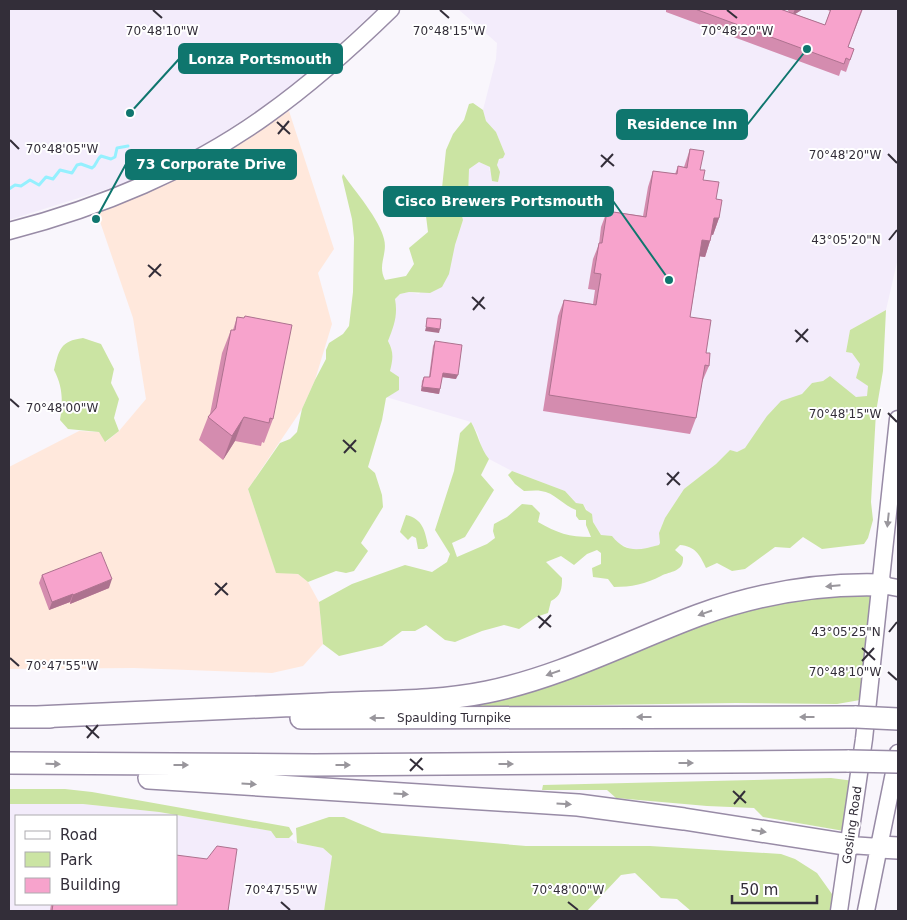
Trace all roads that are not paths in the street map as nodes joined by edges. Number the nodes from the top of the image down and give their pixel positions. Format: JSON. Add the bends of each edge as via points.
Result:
{"nodes":[{"id":1,"x":391,"y":9,"type":"edge"},
{"id":2,"x":9,"y":231,"type":"edge"},
{"id":3,"x":898,"y":420,"type":"edge"},
{"id":4,"x":890,"y":587,"type":"edge"},
{"id":5,"x":9,"y":717,"type":"edge"},
{"id":6,"x":37,"y":717,"type":"junction"},
{"id":7,"x":898,"y":719,"type":"edge"},
{"id":8,"x":898,"y":754,"type":"edge"},
{"id":9,"x":898,"y":762,"type":"edge"},
{"id":10,"x":9,"y":763,"type":"edge"},
{"id":11,"x":97,"y":764,"type":"junction"},
{"id":12,"x":850,"y":845,"type":"junction"},
{"id":13,"x":888,"y":847,"type":"edge"},
{"id":14,"x":839,"y":911,"type":"edge"},
{"id":15,"x":866,"y":911,"type":"edge"}],
"edges":[{"from":1,"to":2,"type":"street","via":[[309,84],[212,150],[112,198]]},
{"from":3,"to":4,"type":"street","name":"Gosling Road","one_way":true},
{"from":4,"to":6,"type":"highway","one_way":true,"via":[[860,584],[811,588],[751,600],[698,615],[555,673],[461,697],[415,702]]},
{"from":4,"to":12,"type":"street","name":"Gosling Road"},
{"from":5,"to":6,"type":"highway","name":"Spaulding Turnpike"},
{"from":7,"to":6,"type":"highway","name":"Spaulding Turnpike","one_way":true,"bridge":true,"via":[[856,716]]},
{"from":8,"to":13,"type":"street"},
{"from":11,"to":9,"type":"highway","one_way":true,"bridge":true},
{"from":10,"to":11,"type":"highway","one_way":true},
{"from":11,"to":12,"type":"highway","one_way":true,"via":[[145,778],[578,805]]},
{"from":12,"to":13,"type":"street"},
{"from":12,"to":14,"type":"street","name":"Gosling Road"},
{"from":13,"to":15,"type":"street"}]}
